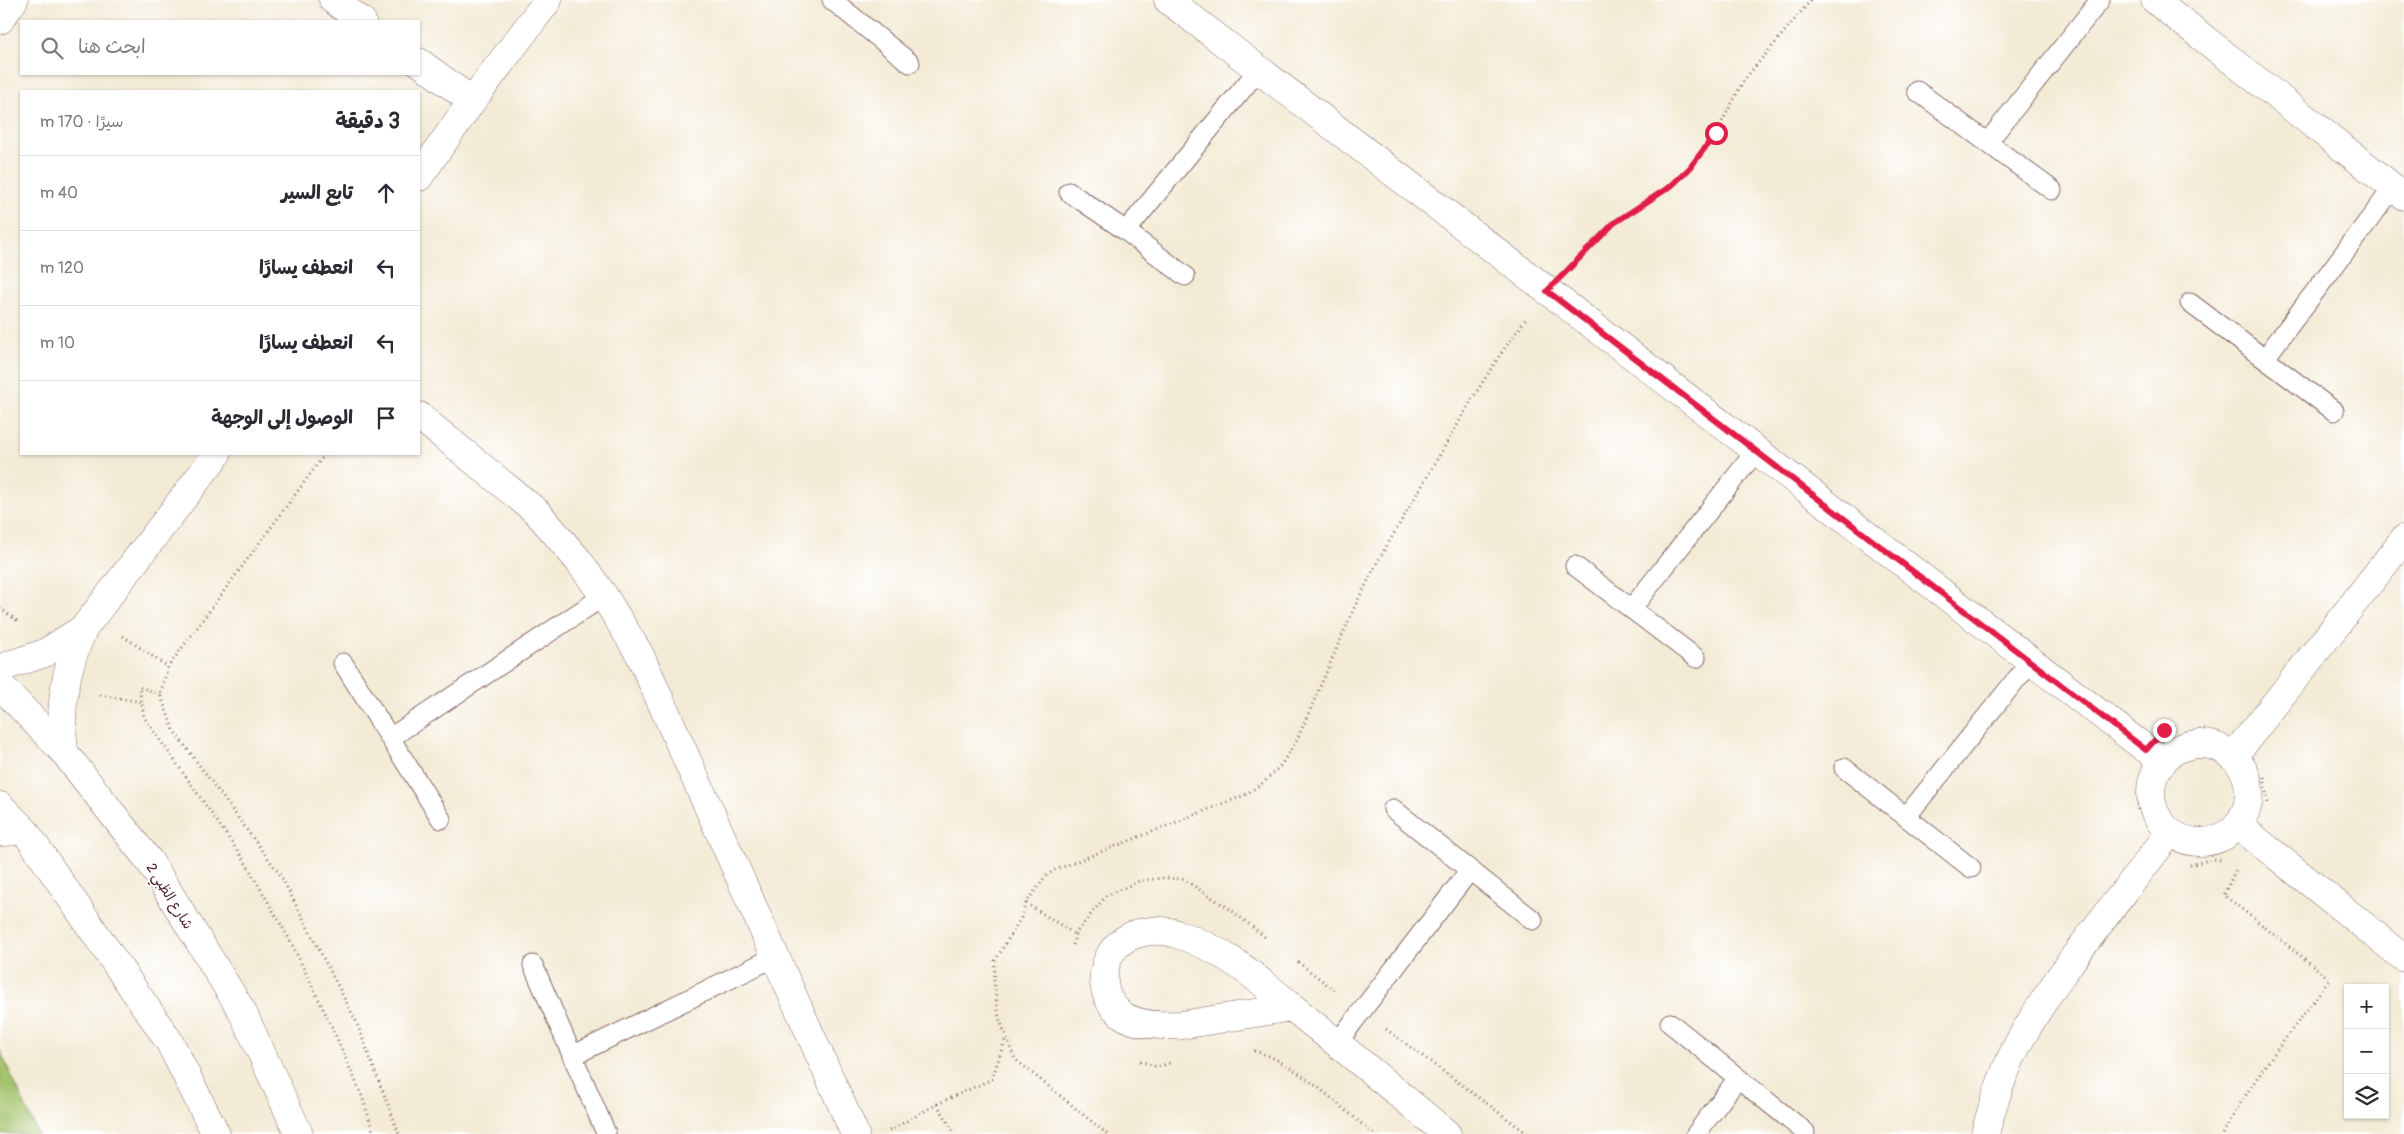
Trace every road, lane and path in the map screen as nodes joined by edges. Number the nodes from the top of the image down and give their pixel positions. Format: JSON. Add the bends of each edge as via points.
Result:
{"nodes":[{"id":1,"x":14,"y":0,"type":"edge"},
{"id":2,"x":333,"y":0,"type":"edge"},
{"id":3,"x":548,"y":0,"type":"edge"},
{"id":4,"x":1168,"y":0,"type":"edge"},
{"id":5,"x":1811,"y":0,"type":"edge"},
{"id":6,"x":2100,"y":0,"type":"edge"},
{"id":7,"x":2156,"y":0,"type":"edge"},
{"id":8,"x":841,"y":3,"type":"edge"},
{"id":9,"x":0,"y":20,"type":"edge"},
{"id":10,"x":361,"y":20,"type":"edge"},
{"id":11,"x":420,"y":63,"type":"edge"},
{"id":12,"x":910,"y":63,"type":"dead end"},
{"id":13,"x":1259,"y":69,"type":"junction"},
{"id":14,"x":1917,"y":91,"type":"dead end"},
{"id":15,"x":472,"y":101,"type":"junction"},
{"id":16,"x":1987,"y":144,"type":"junction"},
{"id":17,"x":420,"y":176,"type":"edge"},
{"id":18,"x":2052,"y":190,"type":"dead end"},
{"id":19,"x":1069,"y":192,"type":"dead end"},
{"id":20,"x":2399,"y":192,"type":"edge"},
{"id":21,"x":1126,"y":231,"type":"junction"},
{"id":22,"x":1184,"y":276,"type":"dead end"},
{"id":23,"x":1547,"y":291,"type":"junction"},
{"id":24,"x":2190,"y":303,"type":"dead end"},
{"id":25,"x":2265,"y":358,"type":"junction"},
{"id":26,"x":2334,"y":411,"type":"dead end"},
{"id":27,"x":420,"y":417,"type":"edge"},
{"id":28,"x":1756,"y":451,"type":"junction"},
{"id":29,"x":216,"y":455,"type":"edge"},
{"id":30,"x":324,"y":455,"type":"edge"},
{"id":31,"x":2404,"y":538,"type":"edge"},
{"id":32,"x":1575,"y":566,"type":"dead end"},
{"id":33,"x":604,"y":596,"type":"junction"},
{"id":34,"x":1632,"y":608,"type":"junction"},
{"id":35,"x":84,"y":628,"type":"junction"},
{"id":36,"x":1696,"y":658,"type":"dead end"},
{"id":37,"x":2031,"y":661,"type":"junction"},
{"id":38,"x":343,"y":663,"type":"dead end"},
{"id":39,"x":0,"y":668,"type":"edge"},
{"id":40,"x":0,"y":685,"type":"edge"},
{"id":41,"x":160,"y":694,"type":"junction"},
{"id":42,"x":390,"y":738,"type":"junction"},
{"id":43,"x":2240,"y":748,"type":"junction"},
{"id":44,"x":64,"y":752,"type":"junction"},
{"id":45,"x":2154,"y":756,"type":"junction"},
{"id":46,"x":1844,"y":768,"type":"dead end"},
{"id":47,"x":0,"y":806,"type":"edge"},
{"id":48,"x":1392,"y":810,"type":"dead end"},
{"id":49,"x":1906,"y":817,"type":"junction"},
{"id":50,"x":440,"y":819,"type":"dead end"},
{"id":51,"x":12,"y":831,"type":"edge"},
{"id":52,"x":2247,"y":832,"type":"junction"},
{"id":53,"x":2164,"y":839,"type":"junction"},
{"id":54,"x":2240,"y":861,"type":"junction"},
{"id":55,"x":1971,"y":868,"type":"dead end"},
{"id":56,"x":1470,"y":870,"type":"junction"},
{"id":57,"x":1026,"y":903,"type":"junction"},
{"id":58,"x":1533,"y":920,"type":"dead end"},
{"id":59,"x":1108,"y":955,"type":"junction"},
{"id":60,"x":775,"y":957,"type":"junction"},
{"id":61,"x":2404,"y":958,"type":"edge"},
{"id":62,"x":533,"y":965,"type":"dead end"},
{"id":63,"x":1292,"y":1006,"type":"junction"},
{"id":64,"x":1670,"y":1023,"type":"dead end"},
{"id":65,"x":1006,"y":1039,"type":"junction"},
{"id":66,"x":1337,"y":1043,"type":"junction"},
{"id":67,"x":572,"y":1056,"type":"junction"},
{"id":68,"x":1738,"y":1078,"type":"junction"},
{"id":69,"x":937,"y":1104,"type":"junction"},
{"id":70,"x":1805,"y":1132,"type":"dead end"},
{"id":71,"x":216,"y":1134,"type":"edge"},
{"id":72,"x":299,"y":1134,"type":"edge"},
{"id":73,"x":374,"y":1134,"type":"edge"},
{"id":74,"x":399,"y":1134,"type":"edge"},
{"id":75,"x":606,"y":1134,"type":"edge"},
{"id":76,"x":855,"y":1134,"type":"edge"},
{"id":77,"x":883,"y":1134,"type":"edge"},
{"id":78,"x":955,"y":1134,"type":"edge"},
{"id":79,"x":1107,"y":1134,"type":"edge"},
{"id":80,"x":1447,"y":1134,"type":"edge"},
{"id":81,"x":1696,"y":1134,"type":"edge"},
{"id":82,"x":1985,"y":1134,"type":"edge"},
{"id":83,"x":2223,"y":1134,"type":"edge"}],
"edges":[{"from":1,"to":9,"type":"street"},
{"from":2,"to":10,"type":"street"},
{"from":3,"to":15,"type":"street"},
{"from":4,"to":13,"type":"street"},
{"from":5,"to":23,"type":"path","via":[[1744,80],[1716,133],[1689,169],[1671,186],[1614,223]]},
{"from":6,"to":16,"type":"lane"},
{"from":7,"to":20,"type":"street"},
{"from":8,"to":12,"type":"lane"},
{"from":11,"to":15,"type":"street"},
{"from":13,"to":21,"type":"lane"},
{"from":13,"to":23,"type":"street"},
{"from":14,"to":16,"type":"lane"},
{"from":15,"to":17,"type":"street"},
{"from":16,"to":18,"type":"lane"},
{"from":19,"to":21,"type":"lane"},
{"from":20,"to":25,"type":"lane"},
{"from":21,"to":22,"type":"lane"},
{"from":23,"to":28,"type":"street"},
{"from":23,"to":57,"type":"path","via":[[1474,396],[1378,560],[1297,740],[1281,765],[1245,796],[1055,870],[1046,876]]},
{"from":24,"to":25,"type":"lane"},
{"from":25,"to":26,"type":"lane"},
{"from":27,"to":33,"type":"street","via":[[537,512]]},
{"from":28,"to":34,"type":"lane"},
{"from":28,"to":37,"type":"street"},
{"from":29,"to":35,"type":"street"},
{"from":30,"to":41,"type":"path","via":[[168,667]]},
{"from":31,"to":43,"type":"street"},
{"from":32,"to":34,"type":"lane"},
{"from":33,"to":42,"type":"lane"},
{"from":33,"to":60,"type":"street","via":[[658,692]]},
{"from":34,"to":36,"type":"lane"},
{"from":35,"to":39,"type":"street","via":[[46,653]]},
{"from":35,"to":44,"type":"street","via":[[73,652],[62,701]]},
{"from":37,"to":45,"type":"street"},
{"from":37,"to":49,"type":"lane"},
{"from":38,"to":42,"type":"lane"},
{"from":40,"to":44,"type":"street","name":"شارع الظبي 2"},
{"from":41,"to":73,"type":"path","via":[[139,687],[144,717],[244,860],[291,942],[362,1096]]},
{"from":41,"to":74,"type":"path","via":[[174,731],[281,876],[356,1021]]},
{"from":42,"to":50,"type":"lane"},
{"from":43,"to":45,"type":"street","via":[[2222,750],[2210,745],[2197,745],[2172,754]]},
{"from":43,"to":45,"type":"path","via":[[2220,724],[2193,733],[2164,730]]},
{"from":43,"to":52,"type":"street","via":[[2248,782]]},
{"from":43,"to":52,"type":"path","via":[[2264,756],[2264,783],[2272,819]]},
{"from":44,"to":72,"type":"street","name":"شارع الظبي 2","via":[[150,862],[237,1002]]},
{"from":45,"to":53,"type":"street","via":[[2151,799]]},
{"from":45,"to":53,"type":"path","via":[[2136,773],[2140,801],[2137,828]]},
{"from":46,"to":49,"type":"lane"},
{"from":47,"to":51,"type":"street"},
{"from":48,"to":56,"type":"lane"},
{"from":49,"to":55,"type":"lane"},
{"from":51,"to":71,"type":"street","via":[[169,1041]]},
{"from":52,"to":53,"type":"street","via":[[2205,842]]},
{"from":52,"to":54,"type":"path"},
{"from":52,"to":61,"type":"street"},
{"from":53,"to":54,"type":"path","via":[[2183,867],[2212,859]]},
{"from":53,"to":82,"type":"street","via":[[2048,994],[2018,1043]]},
{"from":54,"to":83,"type":"path","via":[[2224,895],[2330,980],[2255,1080]]},
{"from":56,"to":58,"type":"lane"},
{"from":56,"to":66,"type":"lane"},
{"from":57,"to":59,"type":"path"},
{"from":57,"to":65,"type":"path","via":[[1021,918],[995,961],[995,997]]},
{"from":59,"to":63,"type":"street","via":[[1129,937],[1163,931],[1177,934],[1241,965]]},
{"from":59,"to":63,"type":"street","via":[[1104,974],[1111,1003],[1120,1014],[1142,1023],[1182,1025]]},
{"from":60,"to":67,"type":"lane"},
{"from":60,"to":76,"type":"street"},
{"from":62,"to":67,"type":"lane"},
{"from":63,"to":66,"type":"street"},
{"from":64,"to":68,"type":"lane"},
{"from":65,"to":69,"type":"path","via":[[992,1079]]},
{"from":65,"to":79,"type":"path","via":[[1015,1059]]},
{"from":66,"to":80,"type":"street"},
{"from":67,"to":75,"type":"lane"},
{"from":68,"to":70,"type":"lane"},
{"from":68,"to":81,"type":"lane"},
{"from":69,"to":77,"type":"path"},
{"from":69,"to":78,"type":"path"}]}
